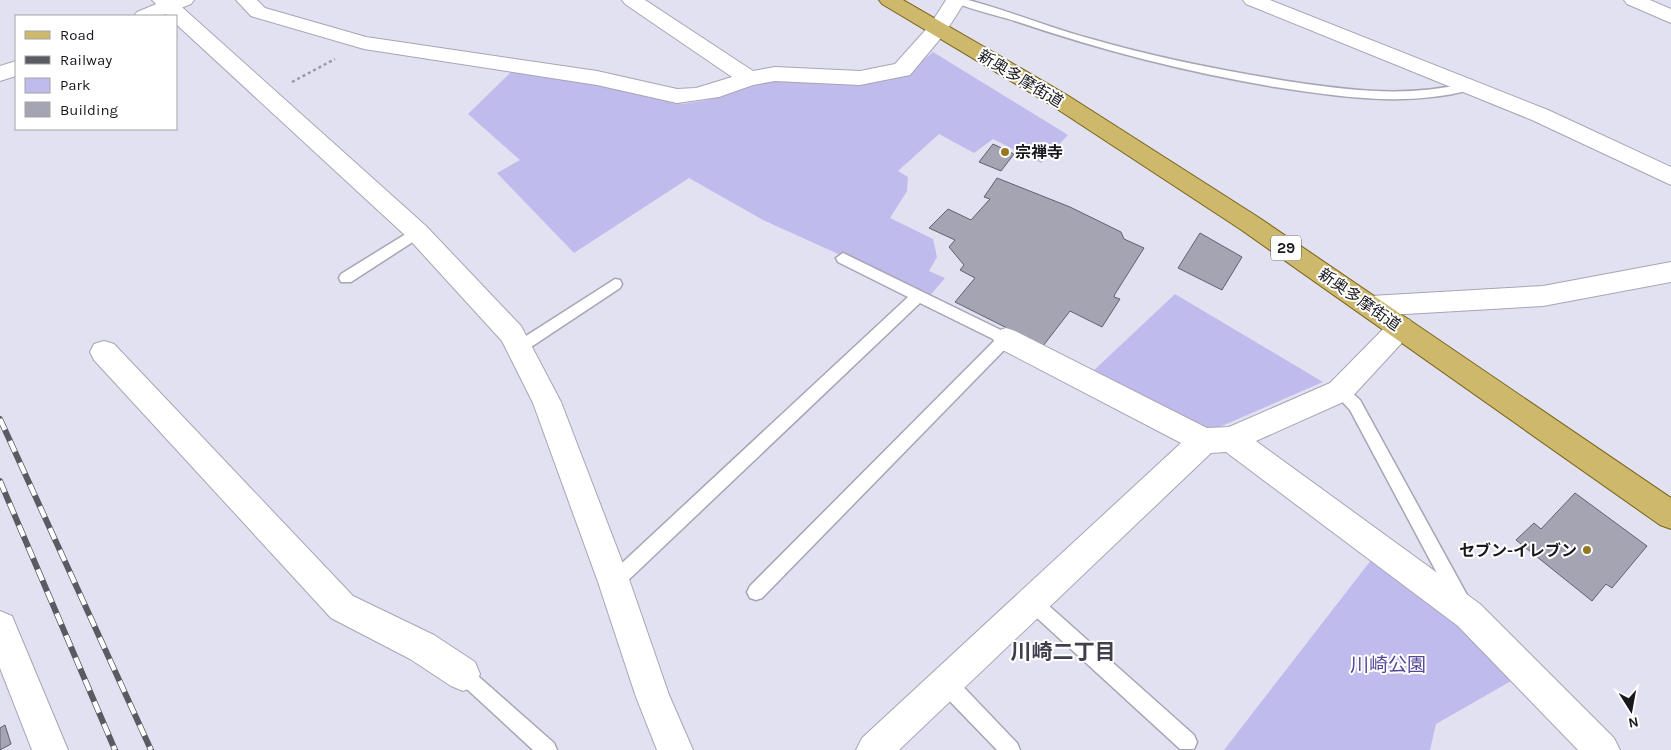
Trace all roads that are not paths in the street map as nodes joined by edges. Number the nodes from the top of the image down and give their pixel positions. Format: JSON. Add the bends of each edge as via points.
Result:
{"nodes":[{"id":1,"x":246,"y":0,"type":"edge"},
{"id":2,"x":632,"y":0,"type":"edge"},
{"id":3,"x":889,"y":0,"type":"edge"},
{"id":4,"x":956,"y":0,"type":"edge"},
{"id":5,"x":1253,"y":0,"type":"edge"},
{"id":6,"x":1634,"y":0,"type":"edge"},
{"id":7,"x":172,"y":2,"type":"edge"},
{"id":8,"x":146,"y":15,"type":"edge"},
{"id":9,"x":1671,"y":17,"type":"edge"},
{"id":10,"x":938,"y":29,"type":"junction"},
{"id":11,"x":15,"y":68,"type":"edge"},
{"id":12,"x":0,"y":74,"type":"edge"},
{"id":13,"x":748,"y":79,"type":"junction"},
{"id":14,"x":1466,"y":87,"type":"junction"},
{"id":15,"x":1671,"y":177,"type":"edge"},
{"id":16,"x":417,"y":232,"type":"junction"},
{"id":17,"x":843,"y":258,"type":"dead end"},
{"id":18,"x":1671,"y":272,"type":"edge"},
{"id":19,"x":346,"y":278,"type":"dead end"},
{"id":20,"x":615,"y":284,"type":"dead end"},
{"id":21,"x":917,"y":297,"type":"junction"},
{"id":22,"x":1371,"y":306,"type":"junction"},
{"id":23,"x":1401,"y":327,"type":"junction"},
{"id":24,"x":1006,"y":339,"type":"junction"},
{"id":25,"x":520,"y":347,"type":"junction"},
{"id":26,"x":104,"y":352,"type":"dead end"},
{"id":27,"x":1340,"y":391,"type":"junction"},
{"id":28,"x":1218,"y":440,"type":"junction"},
{"id":29,"x":1671,"y":515,"type":"edge"},
{"id":30,"x":614,"y":582,"type":"junction"},
{"id":31,"x":756,"y":592,"type":"dead end"},
{"id":32,"x":1032,"y":602,"type":"junction"},
{"id":33,"x":1468,"y":615,"type":"junction"},
{"id":34,"x":0,"y":627,"type":"edge"},
{"id":35,"x":463,"y":674,"type":"joint"},
{"id":36,"x":946,"y":684,"type":"junction"},
{"id":37,"x":1187,"y":742,"type":"dead end"},
{"id":38,"x":50,"y":750,"type":"edge"},
{"id":39,"x":547,"y":750,"type":"edge"},
{"id":40,"x":675,"y":750,"type":"edge"},
{"id":41,"x":874,"y":750,"type":"edge"},
{"id":42,"x":1010,"y":750,"type":"edge"},
{"id":43,"x":1602,"y":750,"type":"edge"}],
"edges":[{"from":1,"to":13,"type":"street","via":[[258,12],[364,43],[597,78],[677,96],[718,90]]},
{"from":2,"to":13,"type":"street"},
{"from":3,"to":10,"type":"main road","name":"新奥多摩街道","number":"29"},
{"from":4,"to":10,"type":"street"},
{"from":4,"to":14,"type":"lane","via":[[1082,40],[1189,67],[1294,86],[1355,94],[1420,96]]},
{"from":5,"to":14,"type":"street"},
{"from":6,"to":9,"type":"street"},
{"from":7,"to":8,"type":"street"},
{"from":7,"to":16,"type":"street","via":[[267,96]]},
{"from":10,"to":13,"type":"street","via":[[902,70],[881,76],[775,74]]},
{"from":10,"to":22,"type":"main road","name":"新奥多摩街道","number":"29","via":[[1059,100]]},
{"from":11,"to":12,"type":"street"},
{"from":14,"to":15,"type":"street","via":[[1540,115]]},
{"from":16,"to":19,"type":"lane"},
{"from":16,"to":25,"type":"street","via":[[512,334]]},
{"from":17,"to":21,"type":"lane"},
{"from":18,"to":22,"type":"street","via":[[1543,296]]},
{"from":20,"to":25,"type":"lane"},
{"from":21,"to":24,"type":"lane"},
{"from":21,"to":30,"type":"lane"},
{"from":22,"to":23,"type":"main road","name":"新奥多摩街道","number":"29"},
{"from":23,"to":27,"type":"street"},
{"from":23,"to":29,"type":"main road","name":"新奥多摩街道","number":"29"},
{"from":24,"to":28,"type":"street"},
{"from":24,"to":31,"type":"lane"},
{"from":25,"to":30,"type":"street","via":[[547,402]]},
{"from":26,"to":35,"type":"street","via":[[342,608],[422,647]]},
{"from":27,"to":28,"type":"street"},
{"from":27,"to":33,"type":"lane","via":[[1356,405]]},
{"from":28,"to":32,"type":"street"},
{"from":28,"to":33,"type":"street"},
{"from":30,"to":40,"type":"street"},
{"from":32,"to":36,"type":"street"},
{"from":32,"to":37,"type":"lane"},
{"from":33,"to":43,"type":"street"},
{"from":34,"to":38,"type":"street"},
{"from":35,"to":39,"type":"lane"},
{"from":36,"to":41,"type":"street"},
{"from":36,"to":42,"type":"lane"}]}
